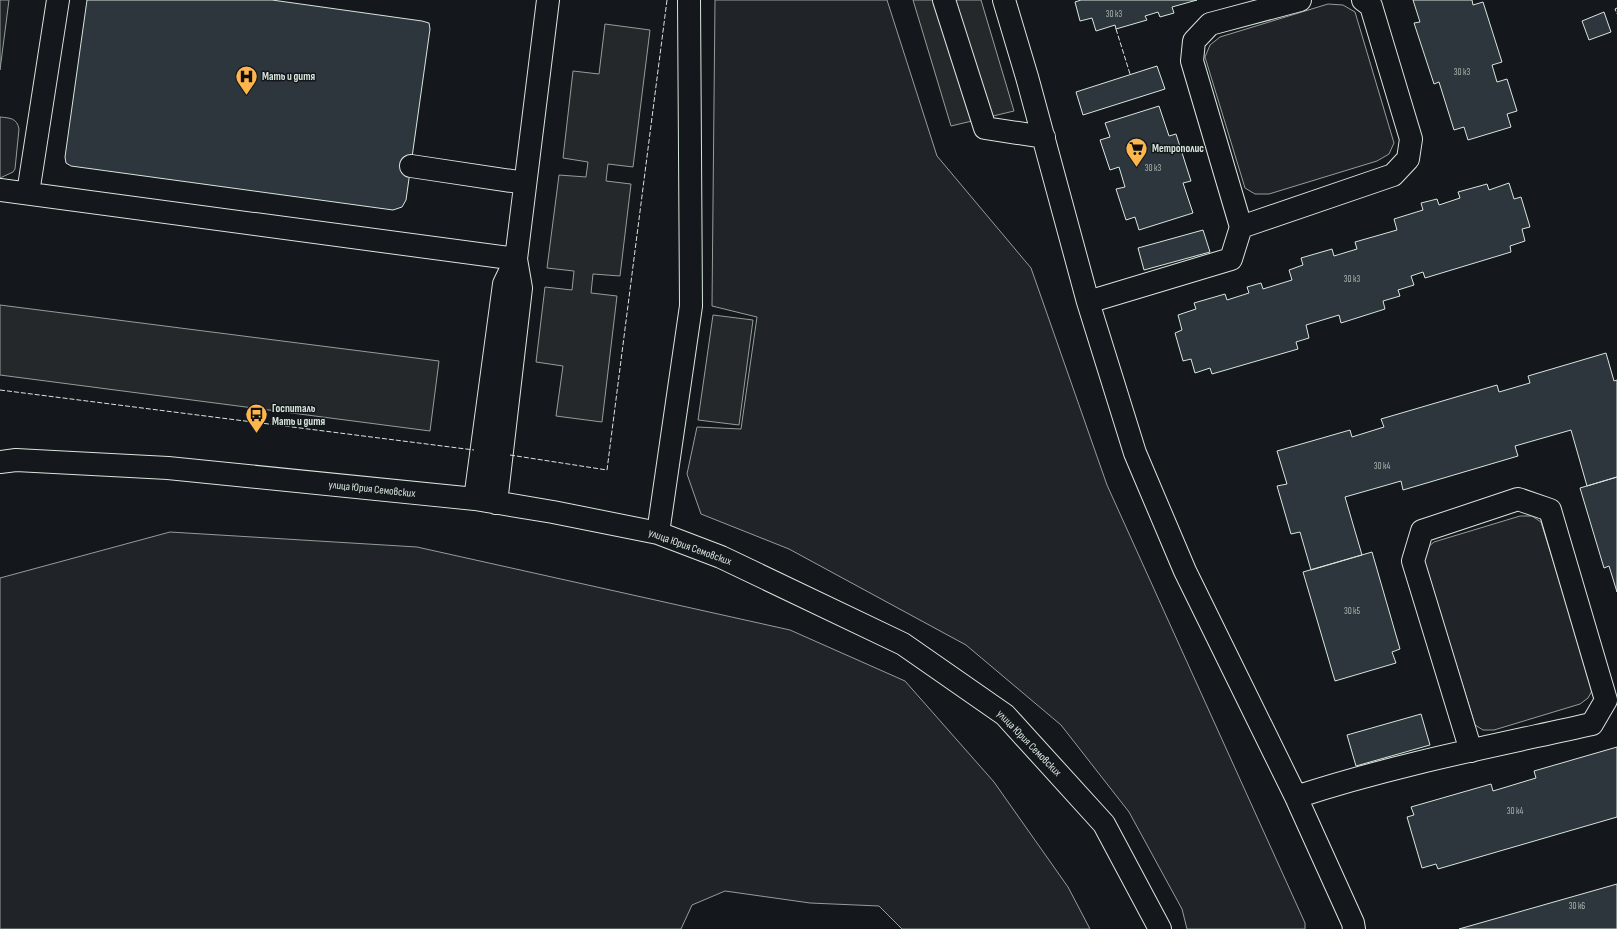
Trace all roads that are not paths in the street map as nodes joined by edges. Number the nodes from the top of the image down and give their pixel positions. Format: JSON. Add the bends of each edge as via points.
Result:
{"nodes":[{"id":1,"x":58,"y":0,"type":"edge"},
{"id":2,"x":548,"y":0,"type":"edge"},
{"id":3,"x":689,"y":0,"type":"edge"},
{"id":4,"x":944,"y":0,"type":"edge"},
{"id":5,"x":1004,"y":0,"type":"edge"},
{"id":6,"x":1300,"y":0,"type":"edge"},
{"id":7,"x":1363,"y":0,"type":"edge"},
{"id":8,"x":1044,"y":137,"type":"junction"},
{"id":9,"x":411,"y":166,"type":"dead end"},
{"id":10,"x":525,"y":183,"type":"junction"},
{"id":11,"x":0,"y":190,"type":"edge"},
{"id":12,"x":28,"y":193,"type":"junction"},
{"id":13,"x":1241,"y":227,"type":"junction"},
{"id":14,"x":516,"y":259,"type":"junction"},
{"id":15,"x":1088,"y":302,"type":"junction"},
{"id":16,"x":0,"y":462,"type":"edge"},
{"id":17,"x":475,"y":499,"type":"junction"},
{"id":18,"x":496,"y":503,"type":"junction"},
{"id":19,"x":658,"y":533,"type":"junction"},
{"id":20,"x":1471,"y":751,"type":"junction"},
{"id":21,"x":1296,"y":797,"type":"junction"},
{"id":22,"x":1160,"y":929,"type":"edge"},
{"id":23,"x":1354,"y":929,"type":"edge"}],
"edges":[{"from":1,"to":12,"type":"street"},
{"from":2,"to":10,"type":"street"},
{"from":3,"to":19,"type":"street","via":[[691,306]]},
{"from":4,"to":8,"type":"street","via":[[985,128]]},
{"from":5,"to":8,"type":"street"},
{"from":6,"to":13,"type":"street","via":[[1210,24],[1194,40],[1192,61]]},
{"from":7,"to":13,"type":"street","via":[[1371,6],[1411,139],[1408,159],[1393,175]]},
{"from":8,"to":15,"type":"street"},
{"from":9,"to":10,"type":"street"},
{"from":10,"to":14,"type":"street"},
{"from":11,"to":12,"type":"street"},
{"from":12,"to":14,"type":"street"},
{"from":13,"to":15,"type":"street","via":[[1231,259]]},
{"from":14,"to":17,"type":"street","via":[[504,284]]},
{"from":14,"to":18,"type":"street","via":[[521,288]]},
{"from":15,"to":21,"type":"street","via":[[1135,453],[1182,564]]},
{"from":16,"to":17,"type":"street","name":"улица Юрия Семовских","via":[[16,460],[168,468]]},
{"from":17,"to":18,"type":"street","name":"улица Юрия Семовских"},
{"from":18,"to":19,"type":"street","name":"улица Юрия Семовских"},
{"from":19,"to":22,"type":"street","name":"улица Юрия Семовских","via":[[721,557],[903,644],[1005,715],[1104,824]]},
{"from":20,"to":20,"type":"street","via":[[1592,724],[1606,700],[1550,510],[1518,499],[1422,531],[1413,561]]},
{"from":20,"to":21,"type":"street","via":[[1344,781]]},
{"from":21,"to":23,"type":"street"}]}
